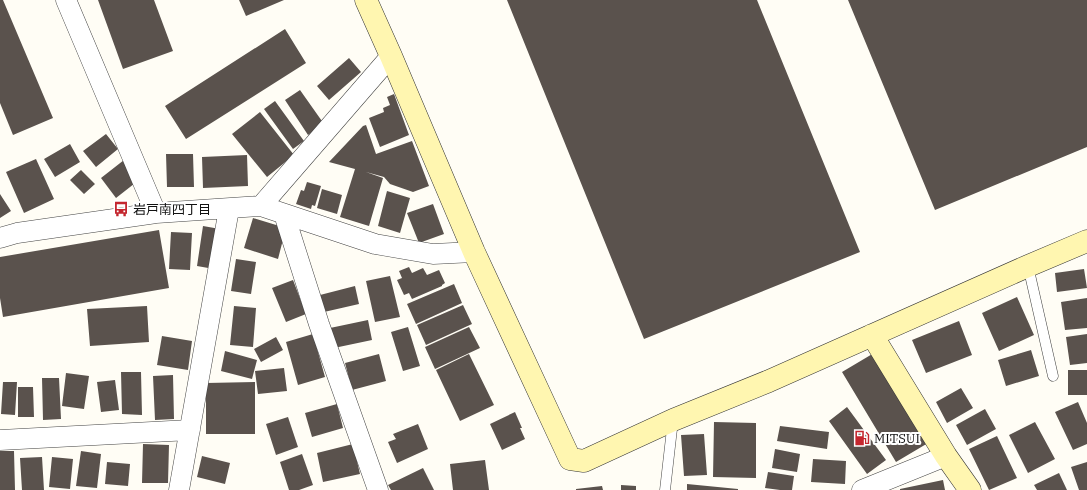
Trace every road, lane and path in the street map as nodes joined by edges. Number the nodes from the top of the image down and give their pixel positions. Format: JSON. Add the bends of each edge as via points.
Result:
{"nodes":[{"id":1,"x":66,"y":0,"type":"edge"},
{"id":2,"x":366,"y":0,"type":"edge"},
{"id":3,"x":391,"y":56,"type":"junction"},
{"id":4,"x":261,"y":206,"type":"junction"},
{"id":5,"x":229,"y":209,"type":"junction"},
{"id":6,"x":156,"y":213,"type":"junction"},
{"id":7,"x":284,"y":214,"type":"junction"},
{"id":8,"x":0,"y":238,"type":"edge"},
{"id":9,"x":1087,"y":241,"type":"edge"},
{"id":10,"x":474,"y":252,"type":"junction"},
{"id":11,"x":1028,"y":266,"type":"junction"},
{"id":12,"x":872,"y":335,"type":"junction"},
{"id":13,"x":1053,"y":376,"type":"dead end"},
{"id":14,"x":673,"y":420,"type":"junction"},
{"id":15,"x":190,"y":430,"type":"junction"},
{"id":16,"x":0,"y":440,"type":"edge"},
{"id":17,"x":946,"y":456,"type":"junction"},
{"id":18,"x":180,"y":490,"type":"edge"},
{"id":19,"x":378,"y":490,"type":"edge"},
{"id":20,"x":665,"y":490,"type":"edge"},
{"id":21,"x":862,"y":490,"type":"edge"},
{"id":22,"x":970,"y":490,"type":"edge"}],
"edges":[{"from":1,"to":6,"type":"street"},
{"from":2,"to":3,"type":"street"},
{"from":3,"to":4,"type":"street"},
{"from":3,"to":10,"type":"street"},
{"from":4,"to":5,"type":"street"},
{"from":4,"to":7,"type":"street"},
{"from":5,"to":6,"type":"street"},
{"from":5,"to":15,"type":"street"},
{"from":6,"to":8,"type":"street","via":[[17,233]]},
{"from":7,"to":10,"type":"street","via":[[375,244],[433,254]]},
{"from":7,"to":19,"type":"street","via":[[319,324]]},
{"from":9,"to":11,"type":"street"},
{"from":10,"to":14,"type":"street","via":[[570,459],[584,461]]},
{"from":11,"to":12,"type":"street"},
{"from":11,"to":13,"type":"lane"},
{"from":12,"to":14,"type":"street"},
{"from":12,"to":17,"type":"street"},
{"from":14,"to":20,"type":"lane"},
{"from":15,"to":16,"type":"street"},
{"from":15,"to":18,"type":"street"},
{"from":17,"to":21,"type":"street"},
{"from":17,"to":22,"type":"street"}]}
